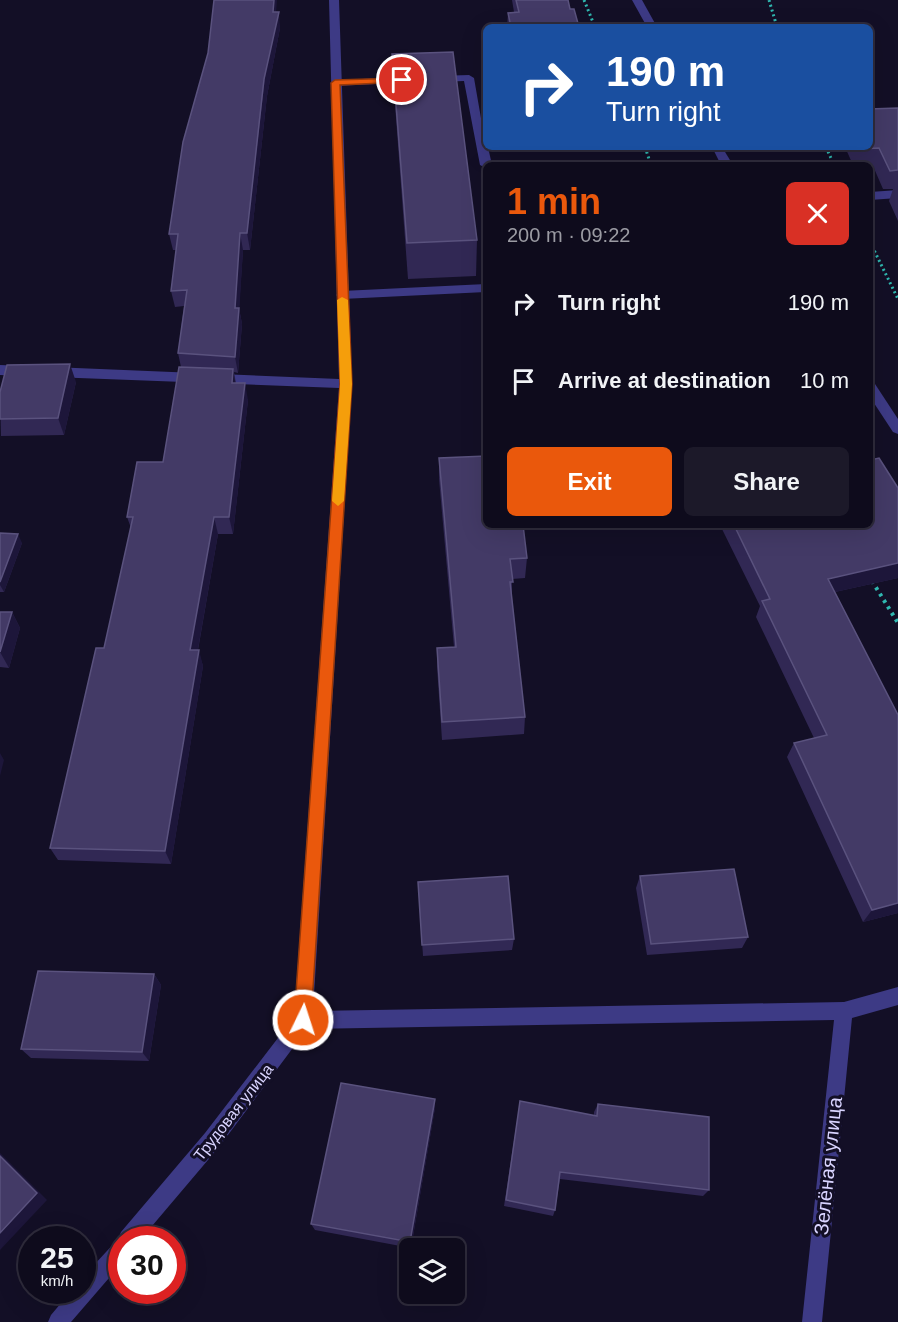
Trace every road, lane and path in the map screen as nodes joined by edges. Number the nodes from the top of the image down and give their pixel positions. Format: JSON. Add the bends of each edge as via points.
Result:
{"nodes":[{"id":1,"x":334,"y":0,"type":"edge"},
{"id":2,"x":584,"y":0,"type":"edge"},
{"id":3,"x":637,"y":0,"type":"edge"},
{"id":4,"x":769,"y":0,"type":"edge"},
{"id":5,"x":594,"y":24,"type":"edge"},
{"id":6,"x":650,"y":24,"type":"edge"},
{"id":7,"x":776,"y":24,"type":"edge"},
{"id":8,"x":335,"y":83,"type":"junction"},
{"id":9,"x":483,"y":150,"type":"edge"},
{"id":10,"x":898,"y":194,"type":"edge"},
{"id":11,"x":873,"y":196,"type":"edge"},
{"id":12,"x":873,"y":248,"type":"edge"},
{"id":13,"x":483,"y":288,"type":"edge"},
{"id":14,"x":342,"y":295,"type":"junction"},
{"id":15,"x":898,"y":299,"type":"edge"},
{"id":16,"x":0,"y":370,"type":"edge"},
{"id":17,"x":346,"y":384,"type":"junction"},
{"id":18,"x":873,"y":392,"type":"edge"},
{"id":19,"x":898,"y":429,"type":"edge"},
{"id":20,"x":868,"y":574,"type":"edge"},
{"id":21,"x":898,"y":623,"type":"edge"},
{"id":22,"x":898,"y":996,"type":"edge"},
{"id":23,"x":844,"y":1011,"type":"junction"},
{"id":24,"x":303,"y":1020,"type":"junction"},
{"id":25,"x":139,"y":1226,"type":"edge"},
{"id":26,"x":108,"y":1263,"type":"edge"},
{"id":27,"x":60,"y":1320,"type":"edge"},
{"id":28,"x":812,"y":1322,"type":"edge"}],
"edges":[{"from":1,"to":8,"type":"street"},
{"from":2,"to":5,"type":"path"},
{"from":3,"to":6,"type":"street"},
{"from":4,"to":7,"type":"path"},
{"from":8,"to":9,"type":"street","via":[[469,78]]},
{"from":8,"to":14,"type":"street"},
{"from":10,"to":11,"type":"street"},
{"from":12,"to":15,"type":"path"},
{"from":13,"to":14,"type":"street"},
{"from":14,"to":17,"type":"street"},
{"from":16,"to":17,"type":"street"},
{"from":17,"to":24,"type":"street"},
{"from":18,"to":19,"type":"street"},
{"from":20,"to":21,"type":"path"},
{"from":22,"to":23,"type":"street"},
{"from":23,"to":24,"type":"street"},
{"from":23,"to":28,"type":"street","name":"Зелёная улица"},
{"from":24,"to":25,"type":"street","name":"Трудовая улица","via":[[213,1140]]},
{"from":26,"to":27,"type":"street"}]}
